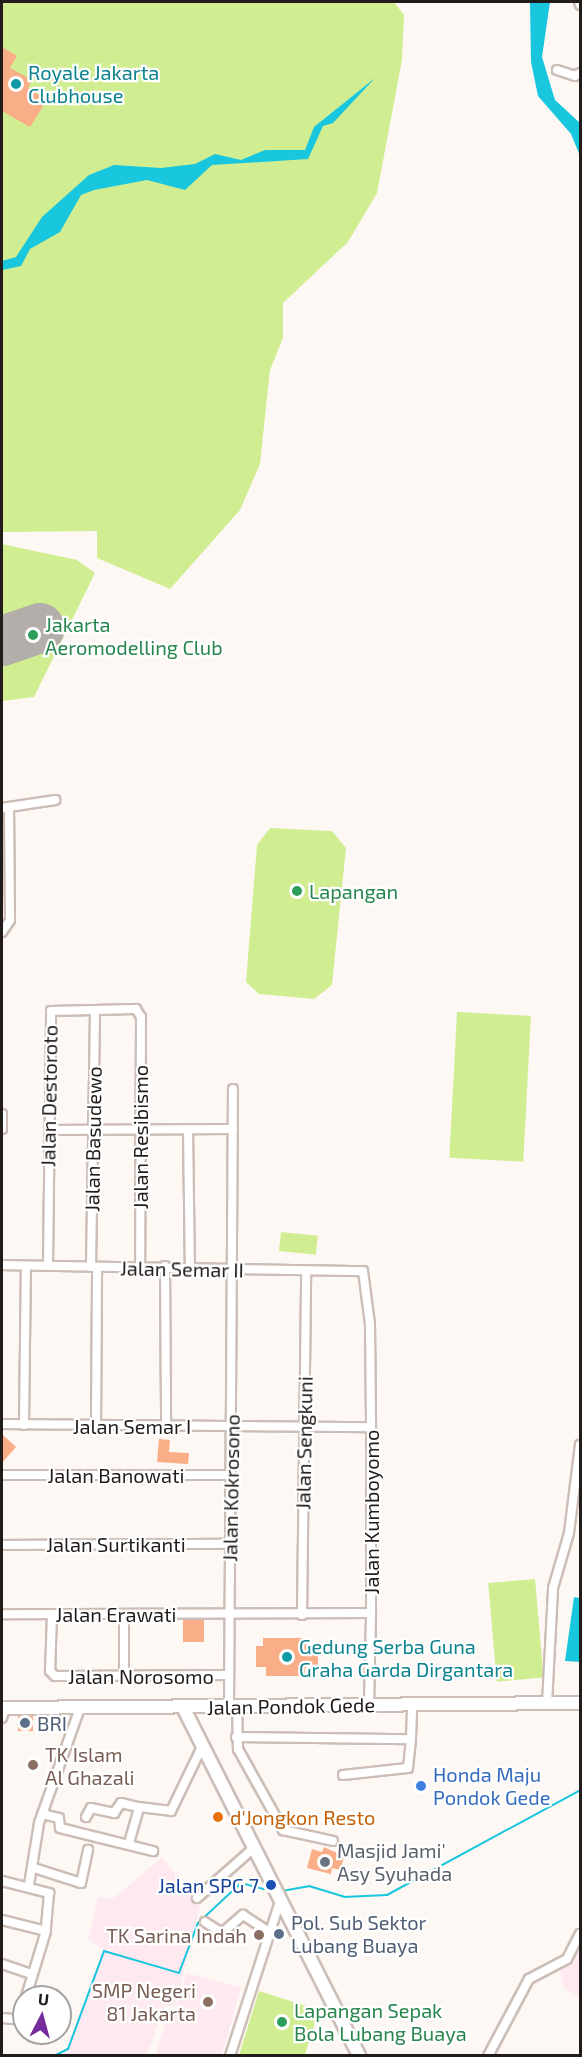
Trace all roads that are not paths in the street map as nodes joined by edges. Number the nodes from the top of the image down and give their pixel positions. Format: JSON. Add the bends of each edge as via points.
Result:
{"nodes":[{"id":1,"x":557,"y":70,"type":"dead end"},
{"id":2,"x":580,"y":73,"type":"edge"},
{"id":3,"x":55,"y":800,"type":"dead end"},
{"id":4,"x":5,"y":808,"type":"edge"},
{"id":5,"x":2,"y":932,"type":"edge"},
{"id":6,"x":136,"y":1009,"type":"joint"},
{"id":7,"x":95,"y":1010,"type":"junction"},
{"id":8,"x":233,"y":1089,"type":"dead end"},
{"id":9,"x":2,"y":1114,"type":"edge"},
{"id":10,"x":233,"y":1128,"type":"junction"},
{"id":11,"x":2,"y":1129,"type":"edge"},
{"id":12,"x":49,"y":1130,"type":"junction"},
{"id":13,"x":93,"y":1130,"type":"junction"},
{"id":14,"x":140,"y":1130,"type":"junction"},
{"id":15,"x":188,"y":1130,"type":"junction"},
{"id":16,"x":2,"y":1265,"type":"edge"},
{"id":17,"x":26,"y":1266,"type":"junction"},
{"id":18,"x":48,"y":1266,"type":"junction"},
{"id":19,"x":165,"y":1266,"type":"junction"},
{"id":20,"x":190,"y":1266,"type":"junction"},
{"id":21,"x":94,"y":1267,"type":"junction"},
{"id":22,"x":140,"y":1268,"type":"junction"},
{"id":23,"x":234,"y":1269,"type":"junction"},
{"id":24,"x":306,"y":1271,"type":"junction"},
{"id":25,"x":363,"y":1271,"type":"joint"},
{"id":26,"x":2,"y":1424,"type":"edge"},
{"id":27,"x":24,"y":1425,"type":"junction"},
{"id":28,"x":96,"y":1425,"type":"junction"},
{"id":29,"x":166,"y":1426,"type":"junction"},
{"id":30,"x":232,"y":1426,"type":"junction"},
{"id":31,"x":304,"y":1426,"type":"junction"},
{"id":32,"x":371,"y":1427,"type":"junction"},
{"id":33,"x":580,"y":1445,"type":"edge"},
{"id":34,"x":2,"y":1475,"type":"edge"},
{"id":35,"x":231,"y":1475,"type":"junction"},
{"id":36,"x":231,"y":1544,"type":"junction"},
{"id":37,"x":2,"y":1545,"type":"edge"},
{"id":38,"x":371,"y":1613,"type":"junction"},
{"id":39,"x":2,"y":1614,"type":"edge"},
{"id":40,"x":124,"y":1614,"type":"junction"},
{"id":41,"x":231,"y":1614,"type":"junction"},
{"id":42,"x":52,"y":1615,"type":"junction"},
{"id":43,"x":302,"y":1615,"type":"junction"},
{"id":44,"x":229,"y":1675,"type":"junction"},
{"id":45,"x":124,"y":1677,"type":"junction"},
{"id":46,"x":580,"y":1703,"type":"edge"},
{"id":47,"x":369,"y":1704,"type":"junction"},
{"id":48,"x":412,"y":1704,"type":"junction"},
{"id":49,"x":547,"y":1704,"type":"junction"},
{"id":50,"x":233,"y":1706,"type":"junction"},
{"id":51,"x":81,"y":1708,"type":"junction"},
{"id":52,"x":188,"y":1710,"type":"junction"},
{"id":53,"x":3,"y":1712,"type":"edge"},
{"id":54,"x":236,"y":1737,"type":"junction"},
{"id":55,"x":411,"y":1739,"type":"junction"},
{"id":56,"x":202,"y":1747,"type":"junction"},
{"id":57,"x":343,"y":1775,"type":"dead end"},
{"id":58,"x":139,"y":1807,"type":"junction"},
{"id":59,"x":42,"y":1814,"type":"junction"},
{"id":60,"x":86,"y":1817,"type":"dead end"},
{"id":61,"x":333,"y":1841,"type":"dead end"},
{"id":62,"x":129,"y":1843,"type":"junction"},
{"id":63,"x":254,"y":1848,"type":"junction"},
{"id":64,"x":88,"y":1850,"type":"dead end"},
{"id":65,"x":153,"y":1851,"type":"dead end"},
{"id":66,"x":34,"y":1868,"type":"junction"},
{"id":67,"x":2,"y":1881,"type":"edge"},
{"id":68,"x":29,"y":1885,"type":"junction"},
{"id":69,"x":277,"y":1893,"type":"junction"},
{"id":70,"x":197,"y":1898,"type":"dead end"},
{"id":71,"x":2,"y":1920,"type":"edge"},
{"id":72,"x":205,"y":1922,"type":"dead end"},
{"id":73,"x":268,"y":1930,"type":"junction"},
{"id":74,"x":46,"y":1931,"type":"junction"},
{"id":75,"x":580,"y":1934,"type":"edge"},
{"id":76,"x":2,"y":1964,"type":"edge"},
{"id":77,"x":32,"y":1974,"type":"junction"},
{"id":78,"x":29,"y":1985,"type":"edge"},
{"id":79,"x":230,"y":2055,"type":"edge"},
{"id":80,"x":358,"y":2055,"type":"edge"},
{"id":81,"x":488,"y":2055,"type":"edge"}],
"edges":[{"from":1,"to":2,"type":"street","via":[[575,76]]},
{"from":3,"to":4,"type":"street"},
{"from":4,"to":5,"type":"street","via":[[10,920]]},
{"from":6,"to":7,"type":"street","name":"Jalan Destoroto"},
{"from":6,"to":14,"type":"street","name":"Jalan Resibismo","via":[[141,1017]]},
{"from":7,"to":12,"type":"street","name":"Jalan Destoroto","via":[[51,1011]]},
{"from":7,"to":13,"type":"street","name":"Jalan Basudewo"},
{"from":8,"to":10,"type":"street","name":"Jalan Kokrosono"},
{"from":9,"to":11,"type":"street"},
{"from":10,"to":15,"type":"street"},
{"from":10,"to":23,"type":"street","name":"Jalan Kokrosono"},
{"from":12,"to":13,"type":"street"},
{"from":12,"to":18,"type":"street","name":"Jalan Destoroto"},
{"from":13,"to":14,"type":"street"},
{"from":13,"to":21,"type":"street","name":"Jalan Basudewo"},
{"from":14,"to":15,"type":"street"},
{"from":14,"to":22,"type":"street","name":"Jalan Resibismo"},
{"from":15,"to":20,"type":"street"},
{"from":16,"to":17,"type":"street","name":"Jalan Semar II"},
{"from":17,"to":18,"type":"street","name":"Jalan Semar II"},
{"from":17,"to":27,"type":"street"},
{"from":18,"to":21,"type":"street","name":"Jalan Semar II"},
{"from":19,"to":20,"type":"street","name":"Jalan Semar II"},
{"from":19,"to":22,"type":"street","name":"Jalan Semar II"},
{"from":19,"to":29,"type":"street"},
{"from":20,"to":23,"type":"street","name":"Jalan Semar II"},
{"from":21,"to":22,"type":"street","name":"Jalan Semar II"},
{"from":21,"to":28,"type":"street","name":"Jalan Basudewo"},
{"from":23,"to":24,"type":"street","name":"Jalan Semar II"},
{"from":23,"to":30,"type":"street","name":"Jalan Kokrosono"},
{"from":24,"to":25,"type":"street","name":"Jalan Semar II"},
{"from":24,"to":31,"type":"street","name":"Jalan Sengkuni"},
{"from":25,"to":32,"type":"street","name":"Jalan Kumboyomo","via":[[370,1324]]},
{"from":26,"to":27,"type":"street","name":"Jalan Semar I"},
{"from":27,"to":28,"type":"street","name":"Jalan Semar I"},
{"from":28,"to":29,"type":"street","name":"Jalan Semar I"},
{"from":29,"to":30,"type":"street","name":"Jalan Semar I"},
{"from":30,"to":31,"type":"street","name":"Jalan Semar I"},
{"from":30,"to":35,"type":"street","name":"Jalan Kokrosono"},
{"from":31,"to":32,"type":"street","name":"Jalan Semar I"},
{"from":31,"to":43,"type":"street","name":"Jalan Sengkuni"},
{"from":32,"to":38,"type":"street","name":"Jalan Kumboyomo"},
{"from":33,"to":49,"type":"street","via":[[569,1533],[553,1588]]},
{"from":34,"to":35,"type":"street","name":"Jalan Banowati"},
{"from":35,"to":36,"type":"street","name":"Jalan Kokrosono"},
{"from":36,"to":37,"type":"street","name":"Jalan Surtikanti"},
{"from":36,"to":41,"type":"street","name":"Jalan Kokrosono"},
{"from":38,"to":43,"type":"street","name":"Jalan Kumboyomo"},
{"from":38,"to":47,"type":"street"},
{"from":39,"to":42,"type":"street","name":"Jalan Erawati"},
{"from":40,"to":41,"type":"street","name":"Jalan Erawati"},
{"from":40,"to":42,"type":"street","name":"Jalan Erawati"},
{"from":40,"to":45,"type":"street"},
{"from":41,"to":43,"type":"street","name":"Jalan Kumboyomo"},
{"from":41,"to":44,"type":"street","name":"Jalan Kokrosono"},
{"from":42,"to":45,"type":"street","name":"Jalan Norosomo","via":[[52,1675]]},
{"from":44,"to":45,"type":"street","name":"Jalan Norosomo"},
{"from":44,"to":50,"type":"street","name":"Jalan Kokrosono"},
{"from":46,"to":49,"type":"main road","name":"Jalan Pondok Gede"},
{"from":47,"to":48,"type":"main road","name":"Jalan Pondok Gede"},
{"from":47,"to":50,"type":"main road","name":"Jalan Pondok Gede"},
{"from":48,"to":49,"type":"main road","name":"Jalan Pondok Gede"},
{"from":48,"to":55,"type":"street"},
{"from":50,"to":52,"type":"main road","name":"Jalan Pondok Gede"},
{"from":50,"to":54,"type":"street","name":"Jalan Kokrosono"},
{"from":51,"to":52,"type":"main road","name":"Jalan Pondok Gede"},
{"from":51,"to":53,"type":"main road","name":"Jalan Pondok Gede"},
{"from":51,"to":59,"type":"street"},
{"from":52,"to":56,"type":"main road"},
{"from":54,"to":55,"type":"street"},
{"from":54,"to":61,"type":"street","via":[[238,1749],[283,1830]]},
{"from":55,"to":57,"type":"street","via":[[408,1768]]},
{"from":56,"to":58,"type":"street","via":[[170,1812]]},
{"from":56,"to":63,"type":"main road"},
{"from":58,"to":60,"type":"street","via":[[121,1803],[114,1813],[91,1808]]},
{"from":58,"to":62,"type":"street"},
{"from":59,"to":62,"type":"street","via":[[59,1818],[60,1828]]},
{"from":59,"to":66,"type":"street"},
{"from":62,"to":65,"type":"street"},
{"from":63,"to":69,"type":"main road"},
{"from":63,"to":70,"type":"street"},
{"from":64,"to":66,"type":"street","via":[[81,1883]]},
{"from":66,"to":68,"type":"street"},
{"from":67,"to":68,"type":"street"},
{"from":68,"to":74,"type":"street","via":[[49,1893]]},
{"from":69,"to":73,"type":"street"},
{"from":69,"to":80,"type":"main road"},
{"from":71,"to":74,"type":"street"},
{"from":72,"to":73,"type":"street","via":[[222,1933],[243,1915]]},
{"from":73,"to":79,"type":"street"},
{"from":74,"to":77,"type":"street"},
{"from":75,"to":81,"type":"street","via":[[567,1959],[529,1979]]},
{"from":76,"to":77,"type":"street"},
{"from":77,"to":78,"type":"street"}]}
